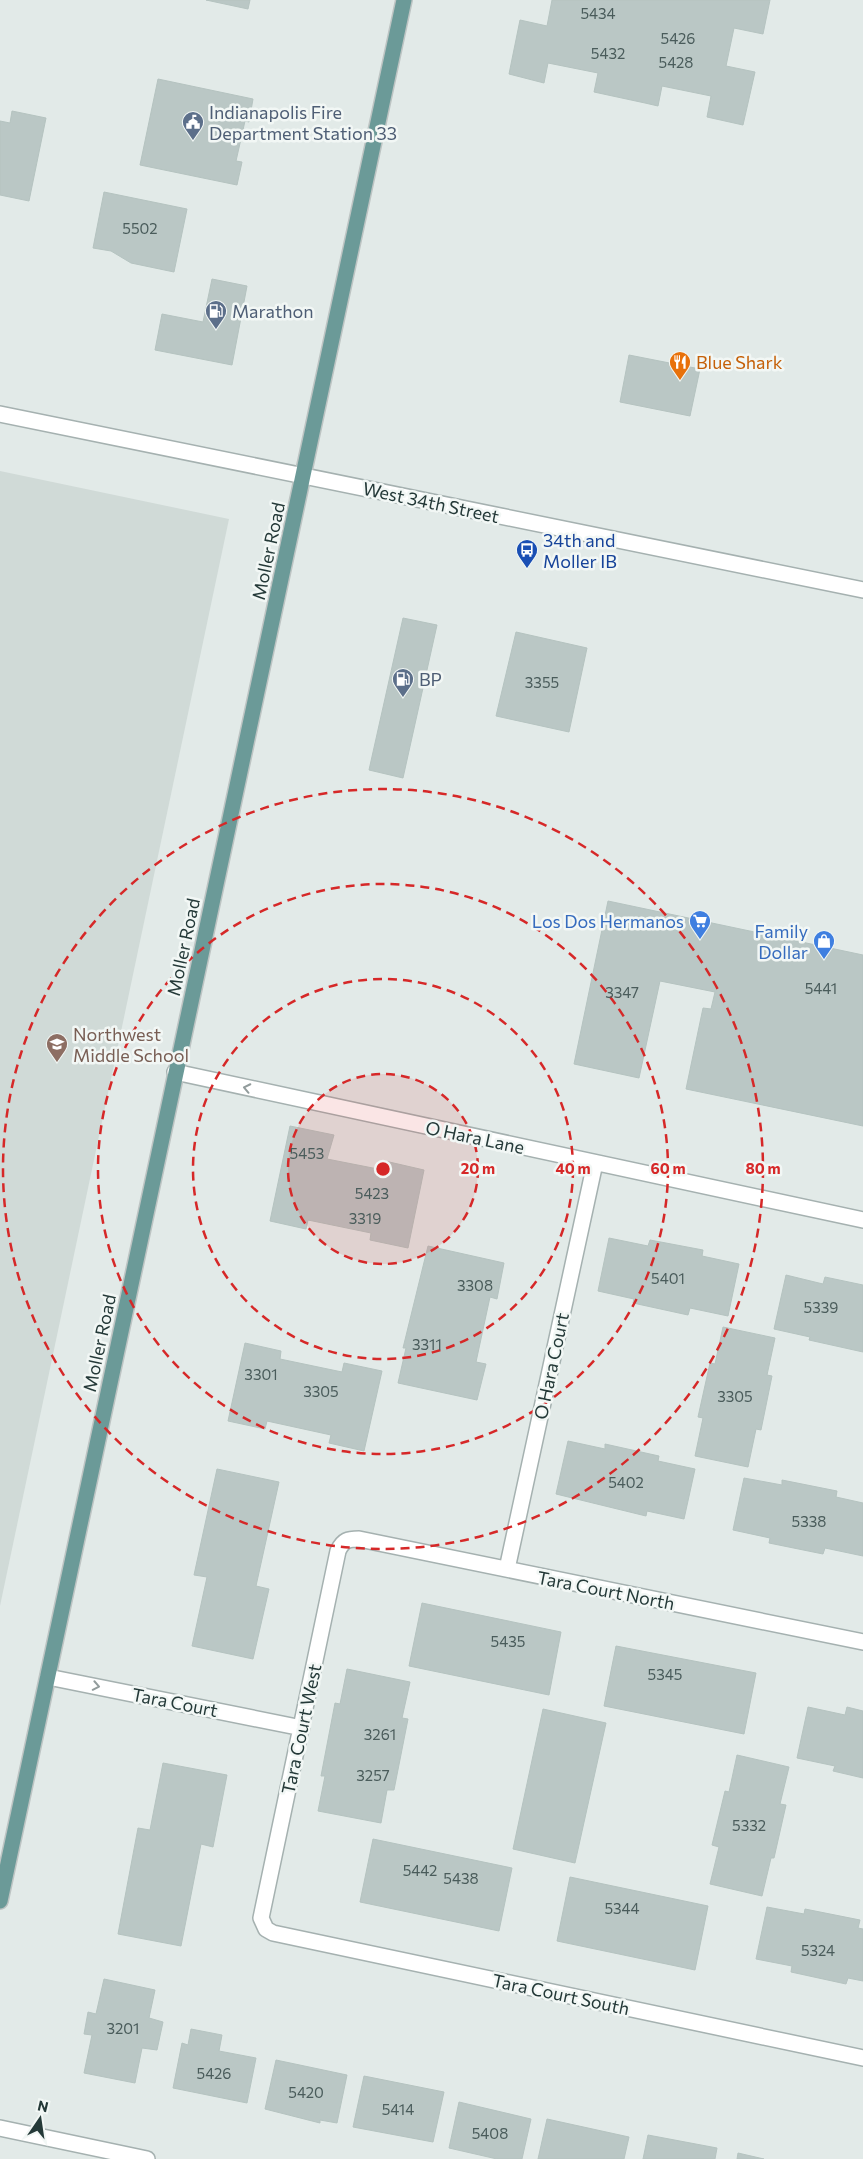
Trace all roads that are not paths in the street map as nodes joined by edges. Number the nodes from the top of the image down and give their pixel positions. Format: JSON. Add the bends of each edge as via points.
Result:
{"nodes":[{"id":1,"x":404,"y":0,"type":"edge"},
{"id":2,"x":0,"y":414,"type":"edge"},
{"id":3,"x":303,"y":476,"type":"junction"},
{"id":4,"x":863,"y":590,"type":"edge"},
{"id":5,"x":175,"y":1072,"type":"junction"},
{"id":6,"x":595,"y":1163,"type":"junction"},
{"id":7,"x":863,"y":1220,"type":"edge"},
{"id":8,"x":349,"y":1539,"type":"joint"},
{"id":9,"x":507,"y":1570,"type":"junction"},
{"id":10,"x":863,"y":1642,"type":"edge"},
{"id":11,"x":48,"y":1677,"type":"junction"},
{"id":12,"x":302,"y":1728,"type":"junction"},
{"id":13,"x":0,"y":1902,"type":"edge"},
{"id":14,"x":262,"y":1924,"type":"joint"},
{"id":15,"x":863,"y":2058,"type":"edge"},
{"id":16,"x":0,"y":2128,"type":"edge"},
{"id":17,"x":148,"y":2159,"type":"edge"}],
"edges":[{"from":1,"to":3,"type":"main road","name":"Moller Road"},
{"from":2,"to":3,"type":"street","name":"West 34th Street"},
{"from":3,"to":4,"type":"street","name":"West 34th Street"},
{"from":3,"to":5,"type":"main road","name":"Moller Road"},
{"from":6,"to":5,"type":"street","name":"O Hara Lane","one_way":true},
{"from":5,"to":11,"type":"main road","name":"Moller Road"},
{"from":6,"to":7,"type":"street","name":"O Hara Lane"},
{"from":6,"to":9,"type":"street","name":"O Hara Court"},
{"from":8,"to":9,"type":"street","name":"Tara Court North"},
{"from":8,"to":12,"type":"street","name":"Tara Court West","via":[[338,1551]]},
{"from":9,"to":10,"type":"street","name":"Tara Court North"},
{"from":11,"to":12,"type":"street","name":"Tara Court","one_way":true},
{"from":11,"to":13,"type":"main road","name":"Moller Road"},
{"from":12,"to":14,"type":"street","name":"Tara Court West"},
{"from":14,"to":15,"type":"street","name":"Tara Court South","via":[[273,1933]]},
{"from":16,"to":17,"type":"street"}]}
